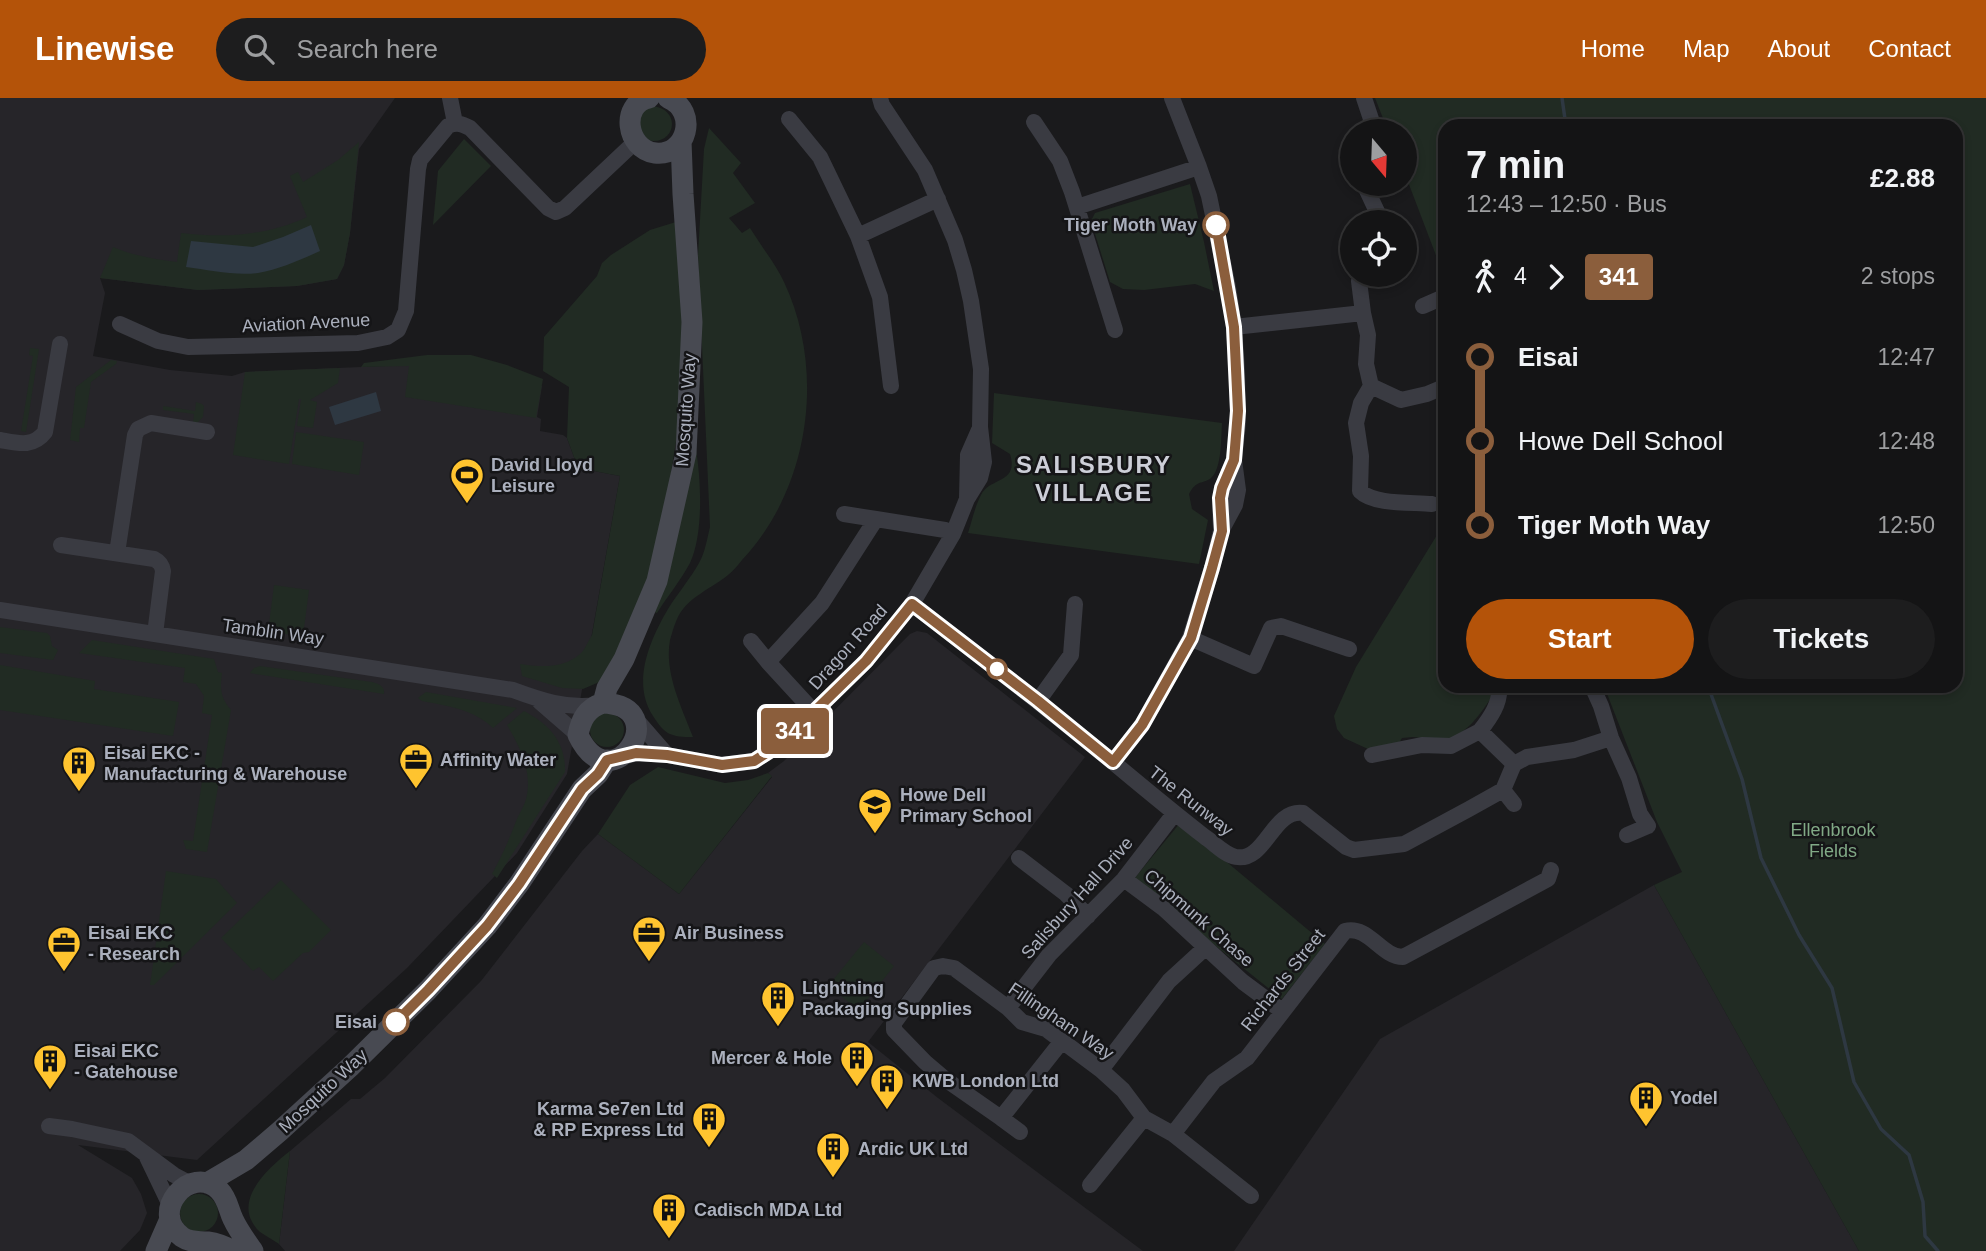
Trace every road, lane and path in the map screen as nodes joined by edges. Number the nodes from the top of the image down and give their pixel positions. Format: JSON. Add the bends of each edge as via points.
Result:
{"nodes":[{"id":1,"x":450,"y":98,"type":"edge"},
{"id":2,"x":649,"y":98,"type":"edge"},
{"id":3,"x":880,"y":98,"type":"edge"},
{"id":4,"x":1172,"y":98,"type":"edge"},
{"id":5,"x":1364,"y":98,"type":"edge"},
{"id":6,"x":674,"y":99,"type":"edge"},
{"id":7,"x":627,"y":108,"type":"edge"},
{"id":8,"x":789,"y":119,"type":"dead end"},
{"id":9,"x":1371,"y":119,"type":"edge"},
{"id":10,"x":1034,"y":122,"type":"dead end"},
{"id":11,"x":455,"y":123,"type":"junction"},
{"id":12,"x":681,"y":141,"type":"junction"},
{"id":13,"x":635,"y":142,"type":"junction"},
{"id":14,"x":654,"y":153,"type":"junction"},
{"id":15,"x":1199,"y":167,"type":"junction"},
{"id":16,"x":683,"y":194,"type":"junction"},
{"id":17,"x":938,"y":199,"type":"junction"},
{"id":18,"x":1077,"y":207,"type":"junction"},
{"id":19,"x":858,"y":236,"type":"junction"},
{"id":20,"x":1360,"y":287,"type":"edge"},
{"id":21,"x":1438,"y":299,"type":"edge"},
{"id":22,"x":1423,"y":306,"type":"dead end"},
{"id":23,"x":1363,"y":313,"type":"junction"},
{"id":24,"x":120,"y":324,"type":"dead end"},
{"id":25,"x":1234,"y":327,"type":"junction"},
{"id":26,"x":1115,"y":330,"type":"dead end"},
{"id":27,"x":60,"y":344,"type":"dead end"},
{"id":28,"x":891,"y":386,"type":"dead end"},
{"id":29,"x":1371,"y":386,"type":"junction"},
{"id":30,"x":1438,"y":389,"type":"edge"},
{"id":31,"x":207,"y":432,"type":"dead end"},
{"id":32,"x":0,"y":440,"type":"edge"},
{"id":33,"x":1433,"y":504,"type":"dead end"},
{"id":34,"x":844,"y":514,"type":"dead end"},
{"id":35,"x":876,"y":519,"type":"junction"},
{"id":36,"x":953,"y":534,"type":"junction"},
{"id":37,"x":61,"y":545,"type":"dead end"},
{"id":38,"x":117,"y":553,"type":"junction"},
{"id":39,"x":912,"y":604,"type":"junction"},
{"id":40,"x":1075,"y":604,"type":"dead end"},
{"id":41,"x":0,"y":610,"type":"edge"},
{"id":42,"x":155,"y":634,"type":"junction"},
{"id":43,"x":1191,"y":638,"type":"junction"},
{"id":44,"x":751,"y":641,"type":"dead end"},
{"id":45,"x":1349,"y":649,"type":"dead end"},
{"id":46,"x":624,"y":659,"type":"junction"},
{"id":47,"x":768,"y":662,"type":"junction"},
{"id":48,"x":1499,"y":693,"type":"edge"},
{"id":49,"x":1595,"y":693,"type":"edge"},
{"id":50,"x":538,"y":700,"type":"junction"},
{"id":51,"x":1038,"y":701,"type":"junction"},
{"id":52,"x":599,"y":704,"type":"junction"},
{"id":53,"x":814,"y":712,"type":"junction"},
{"id":54,"x":629,"y":713,"type":"junction"},
{"id":55,"x":1480,"y":731,"type":"junction"},
{"id":56,"x":1611,"y":738,"type":"junction"},
{"id":57,"x":581,"y":741,"type":"junction"},
{"id":58,"x":667,"y":755,"type":"junction"},
{"id":59,"x":1372,"y":755,"type":"dead end"},
{"id":60,"x":613,"y":759,"type":"junction"},
{"id":61,"x":1113,"y":762,"type":"junction"},
{"id":62,"x":1514,"y":764,"type":"junction"},
{"id":63,"x":582,"y":789,"type":"junction"},
{"id":64,"x":1503,"y":790,"type":"junction"},
{"id":65,"x":1514,"y":804,"type":"dead end"},
{"id":66,"x":1174,"y":814,"type":"junction"},
{"id":67,"x":1627,"y":835,"type":"dead end"},
{"id":68,"x":1019,"y":858,"type":"dead end"},
{"id":69,"x":1551,"y":870,"type":"dead end"},
{"id":70,"x":1125,"y":879,"type":"junction"},
{"id":71,"x":1088,"y":916,"type":"junction"},
{"id":72,"x":1205,"y":948,"type":"junction"},
{"id":73,"x":1008,"y":1008,"type":"junction"},
{"id":74,"x":1282,"y":1011,"type":"junction"},
{"id":75,"x":1062,"y":1041,"type":"junction"},
{"id":76,"x":1101,"y":1070,"type":"junction"},
{"id":77,"x":1001,"y":1118,"type":"junction"},
{"id":78,"x":1144,"y":1118,"type":"junction"},
{"id":79,"x":49,"y":1126,"type":"dead end"},
{"id":80,"x":1020,"y":1132,"type":"dead end"},
{"id":81,"x":1173,"y":1134,"type":"junction"},
{"id":82,"x":146,"y":1155,"type":"junction"},
{"id":83,"x":246,"y":1160,"type":"junction"},
{"id":84,"x":199,"y":1183,"type":"junction"},
{"id":85,"x":1090,"y":1185,"type":"dead end"},
{"id":86,"x":1251,"y":1196,"type":"dead end"},
{"id":87,"x":229,"y":1209,"type":"junction"},
{"id":88,"x":170,"y":1212,"type":"junction"},
{"id":89,"x":193,"y":1245,"type":"edge"},
{"id":90,"x":156,"y":1251,"type":"edge"},
{"id":91,"x":233,"y":1251,"type":"edge"},
{"id":92,"x":253,"y":1251,"type":"edge"}],
"edges":[{"from":1,"to":11,"type":"street"},
{"from":2,"to":7,"type":"street"},
{"from":3,"to":17,"type":"street","name":"Dragon Road"},
{"from":4,"to":15,"type":"street"},
{"from":5,"to":9,"type":"street"},
{"from":6,"to":12,"type":"street","name":"Mosquito Way","via":[[687,120]]},
{"from":7,"to":13,"type":"street"},
{"from":8,"to":19,"type":"street","via":[[821,157]]},
{"from":10,"to":18,"type":"street","via":[[1060,161]]},
{"from":11,"to":13,"type":"street","via":[[470,128],[556,212]]},
{"from":11,"to":24,"type":"street","name":"Aviation Avenue","via":[[443,130],[420,160],[406,312],[398,330],[387,337],[358,343],[188,347],[158,341]]},
{"from":12,"to":14,"type":"street","via":[[671,150]]},
{"from":12,"to":16,"type":"street","name":"Mosquito Way"},
{"from":13,"to":14,"type":"street"},
{"from":14,"to":16,"type":"street"},
{"from":15,"to":18,"type":"street"},
{"from":15,"to":25,"type":"street","via":[[1219,237]]},
{"from":16,"to":46,"type":"street","name":"Mosquito Way","via":[[692,322],[686,453],[657,581]]},
{"from":17,"to":19,"type":"street"},
{"from":17,"to":36,"type":"street","name":"Dragon Road","via":[[955,240],[971,301],[981,369],[984,462]]},
{"from":18,"to":26,"type":"street"},
{"from":19,"to":28,"type":"street","via":[[880,296]]},
{"from":20,"to":23,"type":"street"},
{"from":21,"to":22,"type":"street"},
{"from":23,"to":25,"type":"street"},
{"from":23,"to":29,"type":"street"},
{"from":25,"to":43,"type":"street","via":[[1238,490]]},
{"from":27,"to":32,"type":"street","via":[[45,432],[29,443]]},
{"from":29,"to":30,"type":"street","via":[[1401,400]]},
{"from":29,"to":33,"type":"street","via":[[1356,423],[1360,491],[1377,500]]},
{"from":31,"to":38,"type":"street","via":[[150,423],[138,429]]},
{"from":34,"to":35,"type":"street"},
{"from":35,"to":36,"type":"street"},
{"from":35,"to":47,"type":"street","via":[[822,603]]},
{"from":36,"to":39,"type":"street","name":"Dragon Road"},
{"from":37,"to":38,"type":"street"},
{"from":38,"to":42,"type":"street","via":[[154,559],[162,566]]},
{"from":39,"to":51,"type":"street","name":"The Runway"},
{"from":39,"to":53,"type":"street","name":"Dragon Road","via":[[866,661]]},
{"from":40,"to":51,"type":"street","via":[[1071,655]]},
{"from":41,"to":42,"type":"street","name":"Tamblin Way"},
{"from":42,"to":50,"type":"street","name":"Tamblin Way","via":[[513,690]]},
{"from":43,"to":45,"type":"street","via":[[1254,666],[1271,628],[1281,626]]},
{"from":43,"to":61,"type":"street","via":[[1142,725]]},
{"from":44,"to":47,"type":"street"},
{"from":46,"to":52,"type":"street","name":"Mosquito Way"},
{"from":46,"to":54,"type":"street","name":"Mosquito Way"},
{"from":47,"to":53,"type":"street"},
{"from":48,"to":55,"type":"street"},
{"from":49,"to":56,"type":"street"},
{"from":50,"to":52,"type":"street","name":"Tamblin Way","via":[[577,708]]},
{"from":50,"to":57,"type":"street","name":"Tamblin Way"},
{"from":51,"to":61,"type":"street","name":"The Runway"},
{"from":52,"to":54,"type":"street","via":[[615,703]]},
{"from":52,"to":57,"type":"street","via":[[583,716]]},
{"from":53,"to":58,"type":"street","name":"Dragon Road","via":[[782,743],[754,761],[722,765]]},
{"from":54,"to":58,"type":"street"},
{"from":54,"to":60,"type":"street","via":[[637,728],[635,740],[630,750]]},
{"from":55,"to":59,"type":"street","via":[[1451,746],[1422,745]]},
{"from":55,"to":62,"type":"street"},
{"from":56,"to":62,"type":"street"},
{"from":56,"to":67,"type":"street","via":[[1648,826]]},
{"from":57,"to":60,"type":"street","via":[[595,757]]},
{"from":57,"to":63,"type":"street"},
{"from":58,"to":60,"type":"street","name":"Dragon Road","via":[[636,753]]},
{"from":60,"to":63,"type":"street","name":"Mosquito Way"},
{"from":61,"to":66,"type":"street","name":"The Runway"},
{"from":62,"to":64,"type":"street"},
{"from":63,"to":83,"type":"street","name":"Mosquito Way","via":[[519,884],[471,944],[350,1067]]},
{"from":64,"to":65,"type":"street"},
{"from":64,"to":66,"type":"street","name":"The Runway","via":[[1404,844],[1354,850],[1303,813],[1289,814],[1253,853],[1244,858],[1231,856]]},
{"from":66,"to":70,"type":"street","name":"Salisbury Hall Drive"},
{"from":68,"to":71,"type":"street"},
{"from":69,"to":74,"type":"street","name":"Richards Street","via":[[1548,879],[1403,957],[1389,953],[1356,930],[1345,932]]},
{"from":70,"to":71,"type":"street","name":"Salisbury Hall Drive"},
{"from":70,"to":72,"type":"street","name":"Chipmunk Chase"},
{"from":71,"to":73,"type":"street","name":"Salisbury Hall Drive"},
{"from":72,"to":74,"type":"street","name":"Chipmunk Chase"},
{"from":72,"to":76,"type":"street","via":[[1169,981]]},
{"from":73,"to":75,"type":"street","name":"Fillingham Way","via":[[1022,1022],[1046,1029]]},
{"from":73,"to":77,"type":"street","name":"Fillingham Way","via":[[954,968],[943,966],[934,968],[894,1023],[894,1030],[925,1062]]},
{"from":74,"to":81,"type":"street","name":"Richards Street","via":[[1247,1058],[1214,1081]]},
{"from":75,"to":76,"type":"street","name":"Fillingham Way"},
{"from":75,"to":77,"type":"street"},
{"from":76,"to":78,"type":"street","name":"Fillingham Way"},
{"from":77,"to":80,"type":"street"},
{"from":78,"to":81,"type":"street","name":"Fillingham Way"},
{"from":78,"to":85,"type":"street"},
{"from":79,"to":82,"type":"street","via":[[128,1141]]},
{"from":81,"to":86,"type":"street","name":"Fillingham Way"},
{"from":82,"to":84,"type":"street","via":[[174,1175]]},
{"from":82,"to":88,"type":"street"},
{"from":83,"to":84,"type":"street","name":"Mosquito Way"},
{"from":83,"to":87,"type":"street","name":"Mosquito Way"},
{"from":84,"to":87,"type":"street","via":[[218,1189]]},
{"from":84,"to":88,"type":"street","via":[[180,1189]]},
{"from":87,"to":89,"type":"street","via":[[226,1229]]},
{"from":87,"to":92,"type":"street"},
{"from":88,"to":89,"type":"street","via":[[175,1230]]},
{"from":88,"to":90,"type":"street"},
{"from":89,"to":91,"type":"street"}]}
